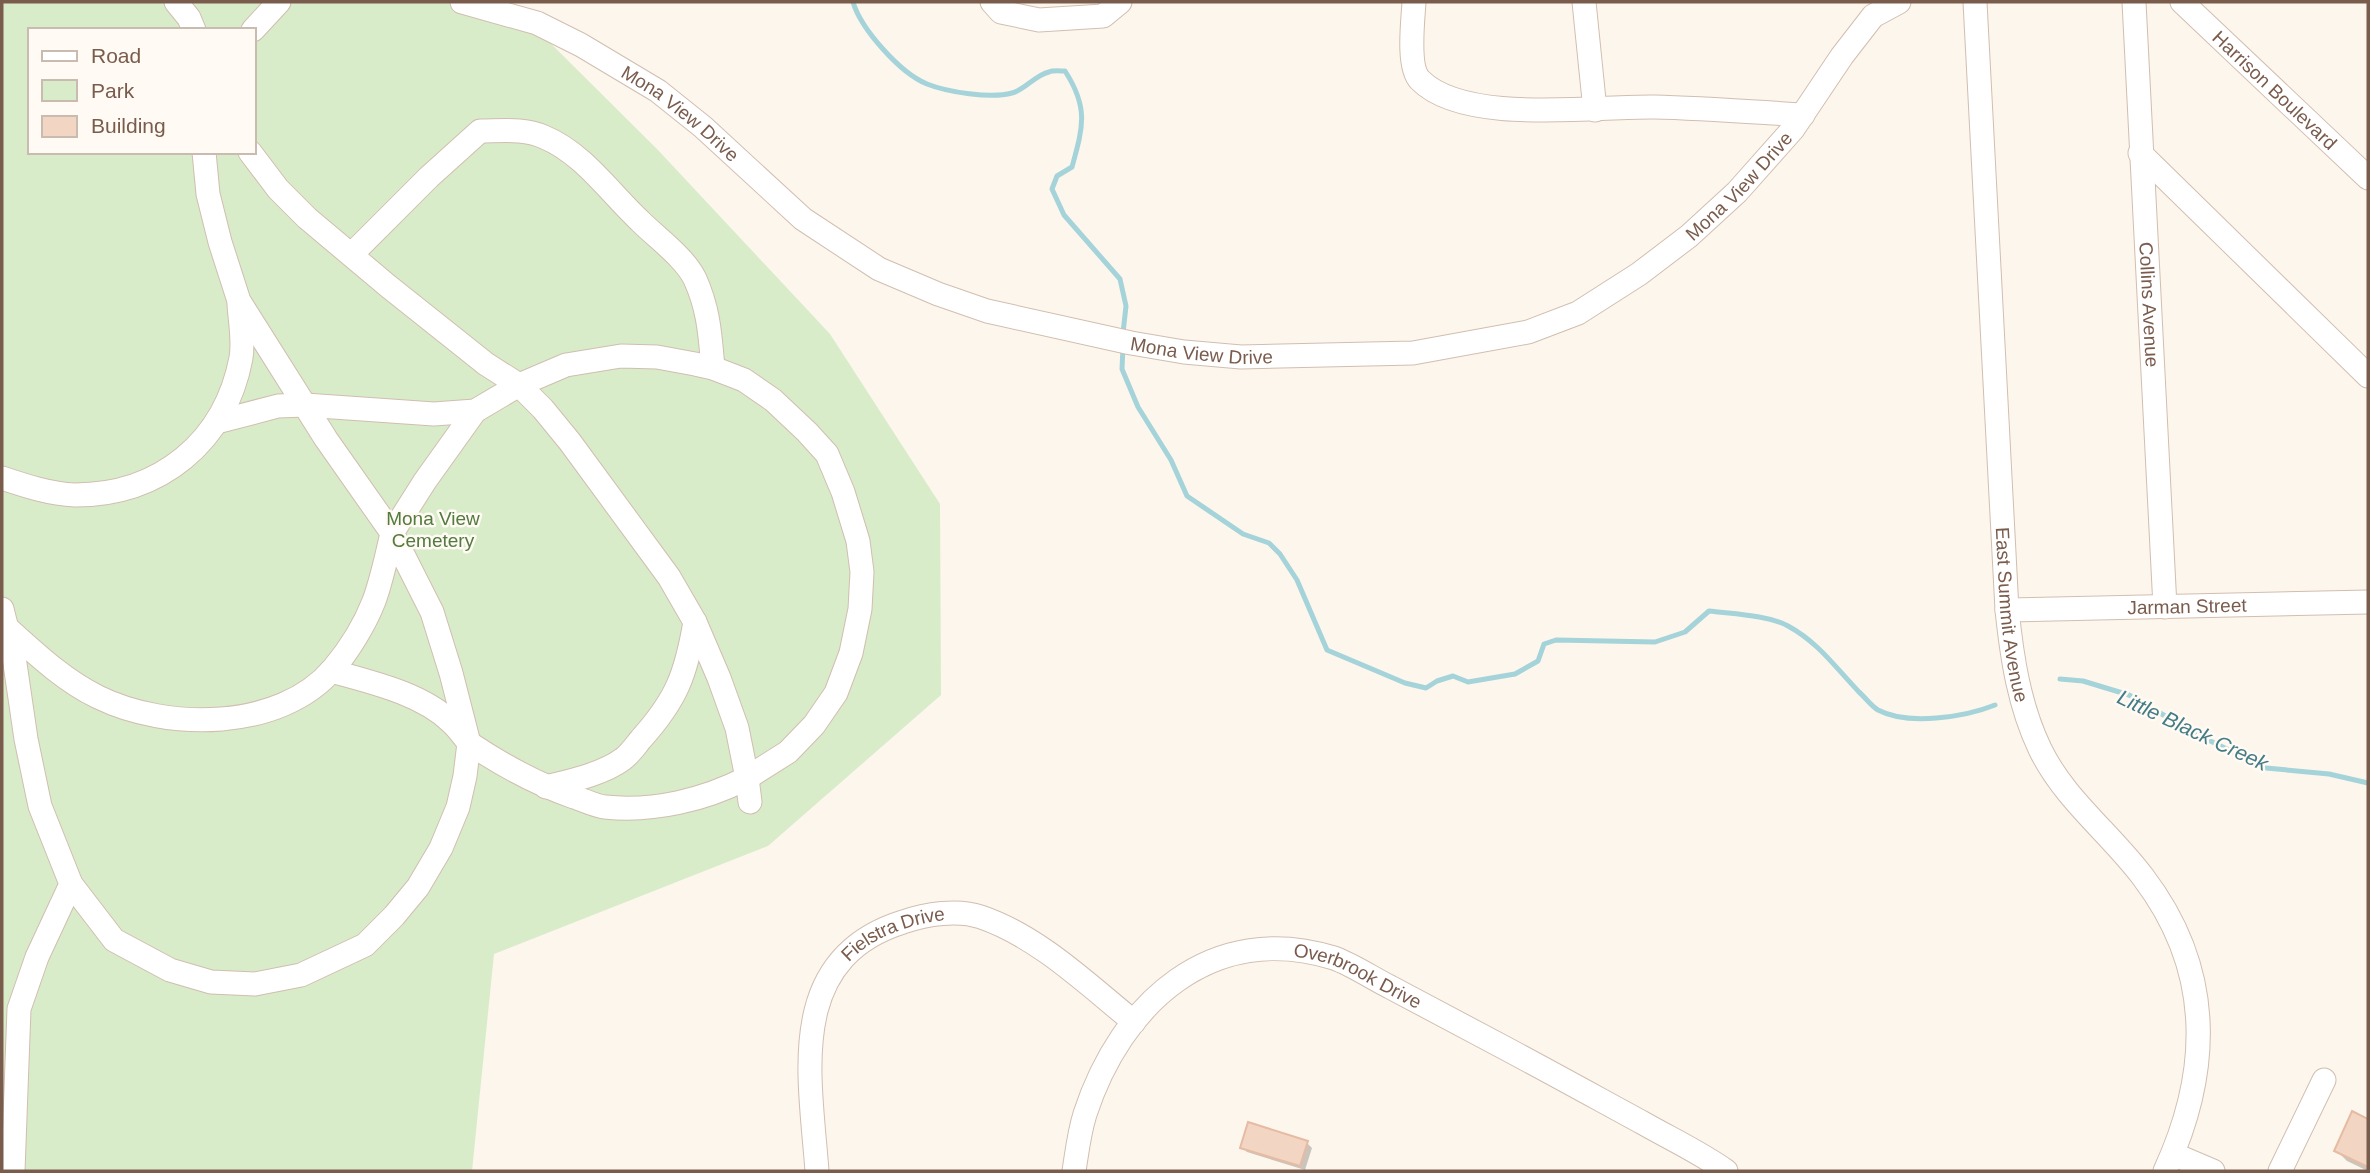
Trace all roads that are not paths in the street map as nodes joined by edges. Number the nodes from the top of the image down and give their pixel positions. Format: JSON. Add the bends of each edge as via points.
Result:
{"nodes":[{"id":1,"x":176,"y":2,"type":"edge"},
{"id":2,"x":279,"y":2,"type":"edge"},
{"id":3,"x":463,"y":2,"type":"edge"},
{"id":4,"x":992,"y":2,"type":"edge"},
{"id":5,"x":1120,"y":2,"type":"edge"},
{"id":6,"x":1414,"y":2,"type":"edge"},
{"id":7,"x":1584,"y":2,"type":"edge"},
{"id":8,"x":1899,"y":2,"type":"edge"},
{"id":9,"x":1975,"y":2,"type":"edge"},
{"id":10,"x":2133,"y":2,"type":"edge"},
{"id":11,"x":2182,"y":2,"type":"edge"},
{"id":12,"x":193,"y":28,"type":"edge"},
{"id":13,"x":255,"y":28,"type":"edge"},
{"id":14,"x":1595,"y":110,"type":"junction"},
{"id":15,"x":1803,"y":115,"type":"junction"},
{"id":16,"x":2141,"y":153,"type":"junction"},
{"id":17,"x":204,"y":154,"type":"edge"},
{"id":18,"x":252,"y":154,"type":"edge"},
{"id":19,"x":2368,"y":178,"type":"edge"},
{"id":20,"x":352,"y":254,"type":"junction"},
{"id":21,"x":239,"y":301,"type":"junction"},
{"id":22,"x":713,"y":368,"type":"junction"},
{"id":23,"x":2368,"y":376,"type":"edge"},
{"id":24,"x":519,"y":385,"type":"junction"},
{"id":25,"x":305,"y":404,"type":"junction"},
{"id":26,"x":475,"y":411,"type":"junction"},
{"id":27,"x":217,"y":422,"type":"junction"},
{"id":28,"x":2,"y":478,"type":"edge"},
{"id":29,"x":393,"y":533,"type":"junction"},
{"id":30,"x":2368,"y":602,"type":"edge"},
{"id":31,"x":2165,"y":607,"type":"junction"},
{"id":32,"x":2007,"y":610,"type":"junction"},
{"id":33,"x":4,"y":618,"type":"edge"},
{"id":34,"x":695,"y":622,"type":"junction"},
{"id":35,"x":331,"y":671,"type":"junction"},
{"id":36,"x":468,"y":743,"type":"junction"},
{"id":37,"x":747,"y":778,"type":"junction"},
{"id":38,"x":546,"y":787,"type":"junction"},
{"id":39,"x":750,"y":802,"type":"dead end"},
{"id":40,"x":71,"y":884,"type":"junction"},
{"id":41,"x":1134,"y":1022,"type":"junction"},
{"id":42,"x":2324,"y":1080,"type":"dead end"},
{"id":43,"x":2169,"y":1163,"type":"edge"},
{"id":44,"x":13,"y":1171,"type":"edge"},
{"id":45,"x":817,"y":1171,"type":"edge"},
{"id":46,"x":1074,"y":1171,"type":"edge"},
{"id":47,"x":1726,"y":1171,"type":"edge"},
{"id":48,"x":2213,"y":1171,"type":"edge"},
{"id":49,"x":2280,"y":1171,"type":"edge"}],
"edges":[{"from":1,"to":12,"type":"street"},
{"from":2,"to":13,"type":"street"},
{"from":3,"to":15,"type":"street","name":"Mona View Drive","via":[[537,23],[658,91],[803,219],[879,269],[987,311],[1120,341],[1241,357],[1413,353],[1528,332],[1578,313],[1689,236],[1753,175]]},
{"from":4,"to":5,"type":"street","via":[[1001,12],[1039,20],[1103,16]]},
{"from":6,"to":14,"type":"street","via":[[1411,48],[1418,78],[1438,94],[1482,105]]},
{"from":7,"to":14,"type":"street"},
{"from":8,"to":15,"type":"street","name":"Mona View Drive","via":[[1873,16]]},
{"from":9,"to":32,"type":"street","name":"East Summit Avenue"},
{"from":10,"to":16,"type":"street","name":"Collins Avenue"},
{"from":11,"to":19,"type":"street","name":"Harrison Boulevard"},
{"from":14,"to":15,"type":"street","via":[[1652,107]]},
{"from":16,"to":23,"type":"street"},
{"from":16,"to":31,"type":"street","name":"Collins Avenue"},
{"from":17,"to":21,"type":"street","via":[[208,194]]},
{"from":18,"to":20,"type":"street","via":[[307,218]]},
{"from":20,"to":22,"type":"street","via":[[480,131],[543,136],[589,169],[694,276],[708,310]]},
{"from":20,"to":24,"type":"street","via":[[486,364]]},
{"from":21,"to":25,"type":"street"},
{"from":21,"to":27,"type":"street","via":[[241,356]]},
{"from":22,"to":24,"type":"street","via":[[621,355],[566,365]]},
{"from":22,"to":37,"type":"street","via":[[744,380],[773,400],[827,454],[858,541],[862,572],[851,653],[836,693],[788,751]]},
{"from":24,"to":26,"type":"street"},
{"from":24,"to":34,"type":"street","via":[[585,463],[669,577]]},
{"from":25,"to":26,"type":"street","via":[[434,414]]},
{"from":25,"to":27,"type":"street"},
{"from":25,"to":29,"type":"street"},
{"from":26,"to":29,"type":"street"},
{"from":27,"to":28,"type":"street","via":[[192,453],[146,483],[74,495]]},
{"from":29,"to":35,"type":"street","via":[[374,601],[349,649]]},
{"from":29,"to":36,"type":"street","via":[[432,612]]},
{"from":30,"to":31,"type":"street","name":"Jarman Street"},
{"from":31,"to":32,"type":"street","name":"Jarman Street"},
{"from":32,"to":43,"type":"street","name":"East Summit Avenue","via":[[2020,694],[2041,751],[2065,789],[2164,908],[2192,978],[2199,1059],[2188,1113]]},
{"from":33,"to":35,"type":"street","via":[[50,667],[118,706],[163,717],[205,720],[262,712],[299,697]]},
{"from":33,"to":40,"type":"street","via":[[40,806]]},
{"from":34,"to":37,"type":"street","via":[[737,728]]},
{"from":34,"to":38,"type":"street","via":[[690,654],[674,697],[623,759],[586,777]]},
{"from":35,"to":36,"type":"street","via":[[394,689],[436,710]]},
{"from":36,"to":38,"type":"street"},
{"from":36,"to":40,"type":"street","via":[[466,776],[457,807],[441,848],[418,887],[365,944],[301,975],[255,984],[211,982],[170,970],[114,940]]},
{"from":37,"to":38,"type":"street","via":[[698,799],[653,807],[604,807]]},
{"from":37,"to":39,"type":"street"},
{"from":40,"to":44,"type":"street","via":[[19,1009]]},
{"from":41,"to":45,"type":"street","name":"Fielstra Drive","via":[[1048,953],[978,916],[944,913],[886,927],[837,965],[812,1022],[809,1065]]},
{"from":41,"to":46,"type":"street","name":"Overbrook Drive","via":[[1096,1085]]},
{"from":41,"to":47,"type":"street","name":"Overbrook Drive","via":[[1181,976],[1210,961],[1244,951],[1288,948],[1337,959]]},
{"from":42,"to":49,"type":"street"},
{"from":43,"to":48,"type":"street"}]}
